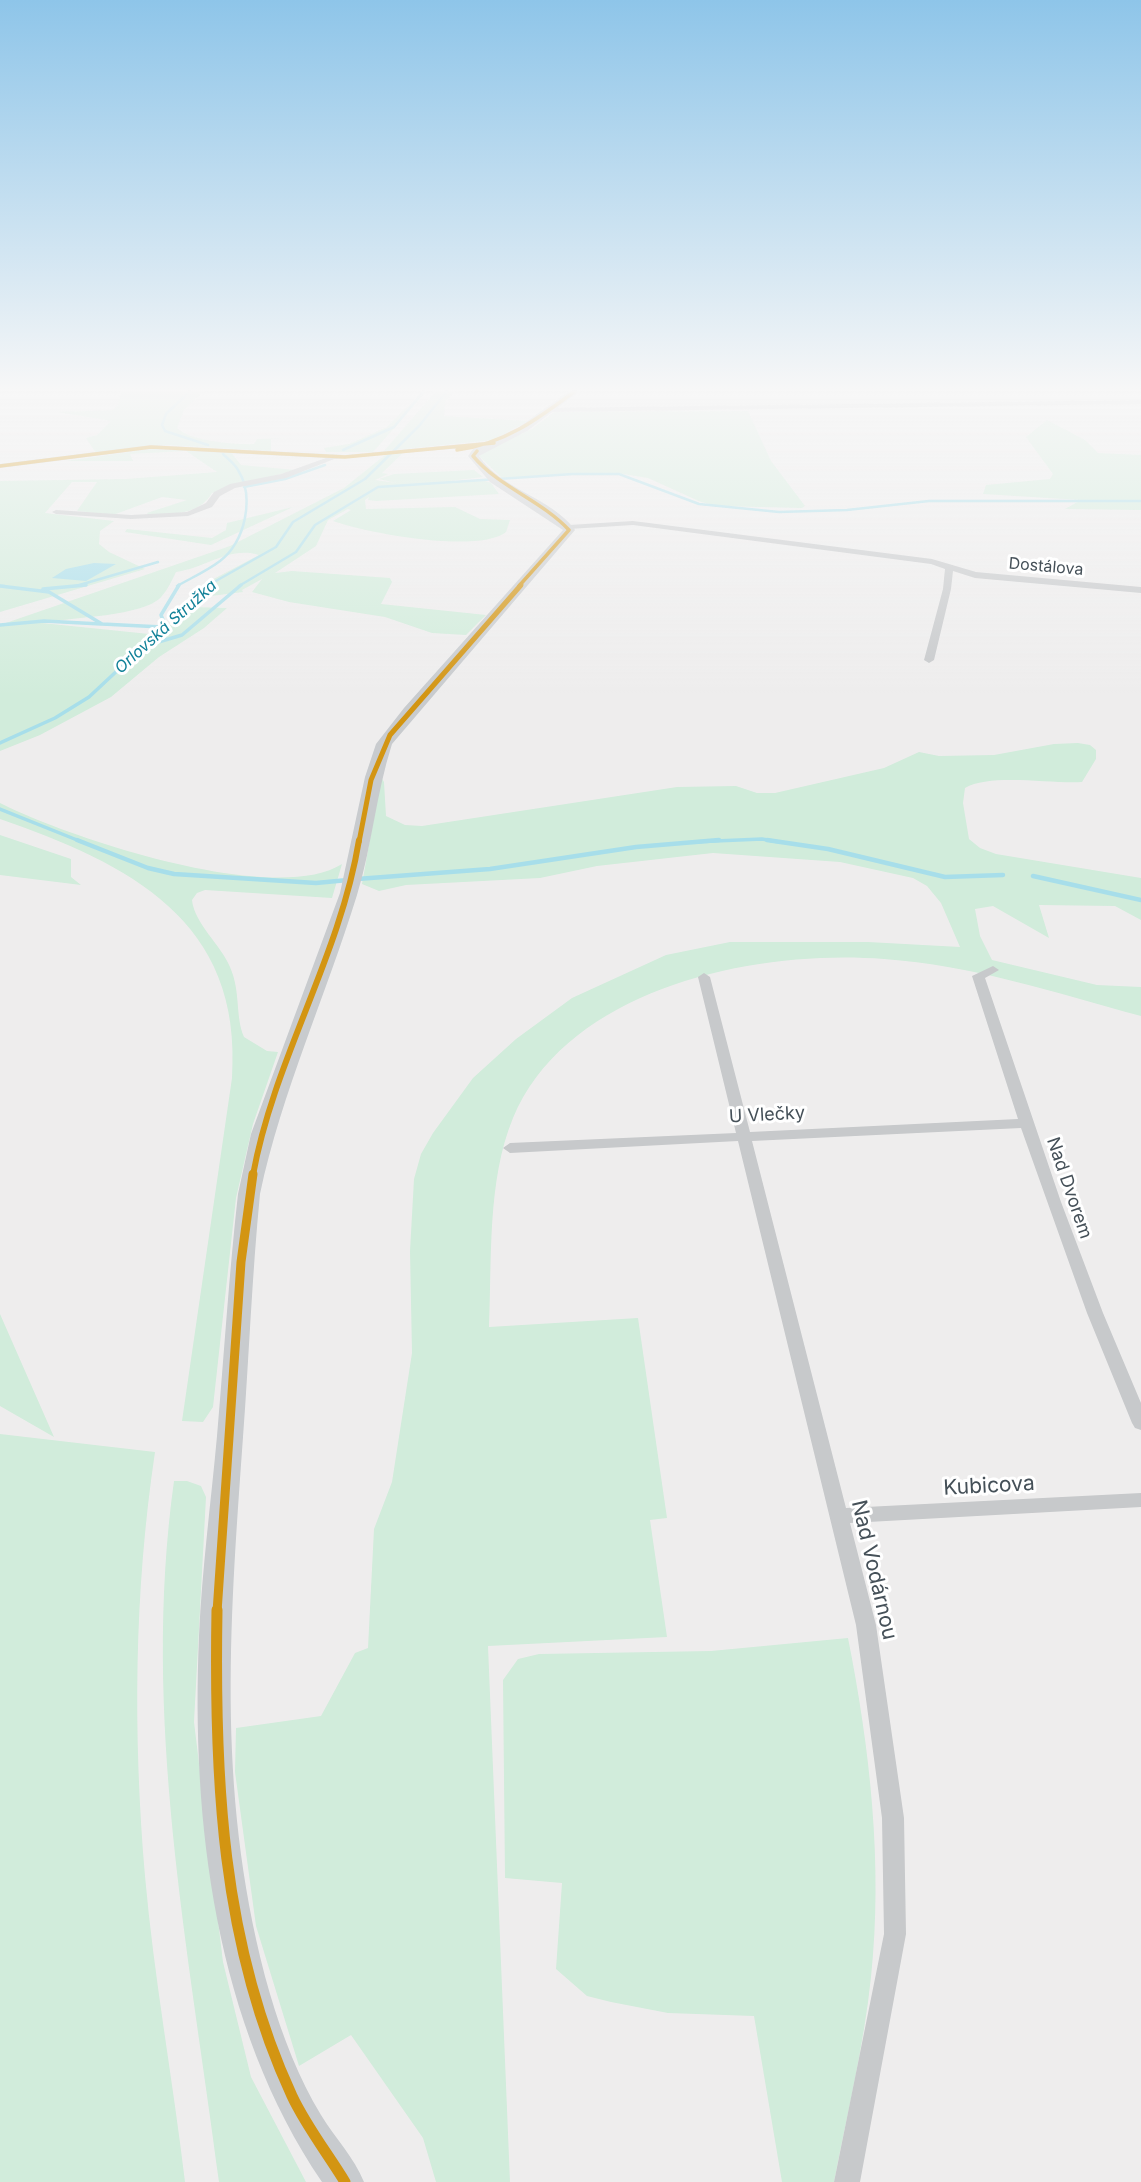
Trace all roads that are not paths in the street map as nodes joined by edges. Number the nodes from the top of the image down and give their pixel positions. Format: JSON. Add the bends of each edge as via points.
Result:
{"nodes":[{"id":1,"x":219,"y":493,"type":"edge"},
{"id":2,"x":512,"y":493,"type":"edge"},
{"id":3,"x":56,"y":512,"type":"dead end"},
{"id":4,"x":569,"y":527,"type":"junction"},
{"id":5,"x":948,"y":569,"type":"junction"},
{"id":6,"x":1141,"y":590,"type":"edge"},
{"id":7,"x":929,"y":660,"type":"dead end"},
{"id":8,"x":993,"y":970,"type":"dead end"},
{"id":9,"x":704,"y":977,"type":"dead end"},
{"id":10,"x":1026,"y":1123,"type":"junction"},
{"id":11,"x":744,"y":1135,"type":"junction"},
{"id":12,"x":510,"y":1148,"type":"dead end"},
{"id":13,"x":1141,"y":1423,"type":"edge"},
{"id":14,"x":1141,"y":1500,"type":"edge"},
{"id":15,"x":839,"y":1516,"type":"junction"},
{"id":16,"x":345,"y":2182,"type":"edge"},
{"id":17,"x":847,"y":2182,"type":"edge"}],
"edges":[{"from":1,"to":3,"type":"street","via":[[209,505],[188,514],[131,517]]},
{"from":2,"to":4,"type":"main road"},
{"from":4,"to":5,"type":"street","name":"Dostálova","via":[[633,523],[932,562]]},
{"from":4,"to":16,"type":"main road","via":[[384,744],[352,880],[262,1134],[249,1194],[214,1638],[219,1802],[243,1955],[263,2026],[316,2146]]},
{"from":5,"to":6,"type":"street","name":"Dostálova"},
{"from":5,"to":7,"type":"street"},
{"from":8,"to":10,"type":"street","name":"Nad Dvorem","via":[[978,976]]},
{"from":9,"to":11,"type":"street","name":"Nad Vodárnou"},
{"from":10,"to":11,"type":"street","name":"U Vlečky"},
{"from":10,"to":13,"type":"street","name":"Nad Dvorem","via":[[1100,1331]]},
{"from":11,"to":12,"type":"street","name":"U Vlečky"},
{"from":11,"to":15,"type":"street","name":"Nad Vodárnou"},
{"from":14,"to":15,"type":"street","name":"Kubicova"},
{"from":15,"to":17,"type":"street","name":"Nad Vodárnou","via":[[866,1625],[893,1818],[895,1934]]}]}
